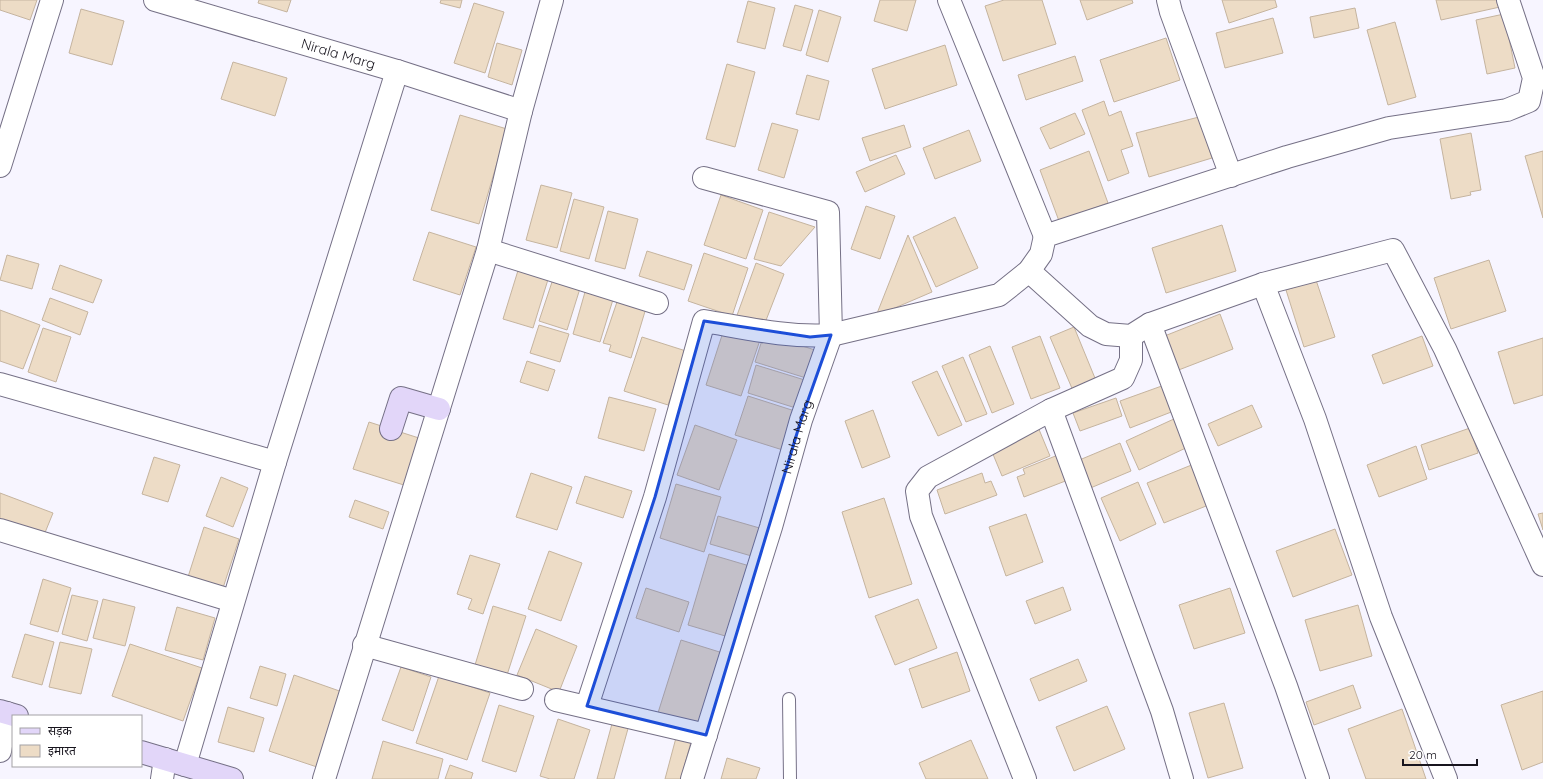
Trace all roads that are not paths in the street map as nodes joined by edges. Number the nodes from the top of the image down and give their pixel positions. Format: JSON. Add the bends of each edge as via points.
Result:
{"nodes":[{"id":1,"x":52,"y":0,"type":"edge"},
{"id":2,"x":155,"y":0,"type":"edge"},
{"id":3,"x":552,"y":0,"type":"edge"},
{"id":4,"x":949,"y":0,"type":"edge"},
{"id":5,"x":1168,"y":0,"type":"edge"},
{"id":6,"x":1508,"y":0,"type":"edge"},
{"id":7,"x":397,"y":71,"type":"junction"},
{"id":8,"x":521,"y":110,"type":"junction"},
{"id":9,"x":0,"y":166,"type":"edge"},
{"id":10,"x":1231,"y":176,"type":"junction"},
{"id":11,"x":704,"y":178,"type":"dead end"},
{"id":12,"x":1045,"y":236,"type":"junction"},
{"id":13,"x":488,"y":250,"type":"junction"},
{"id":14,"x":1030,"y":271,"type":"junction"},
{"id":15,"x":1263,"y":284,"type":"junction"},
{"id":16,"x":657,"y":303,"type":"dead end"},
{"id":17,"x":1150,"y":324,"type":"junction"},
{"id":18,"x":831,"y":335,"type":"junction"},
{"id":19,"x":1132,"y":336,"type":"junction"},
{"id":20,"x":0,"y":384,"type":"edge"},
{"id":21,"x":439,"y":410,"type":"junction"},
{"id":22,"x":1051,"y":410,"type":"junction"},
{"id":23,"x":391,"y":429,"type":"dead end"},
{"id":24,"x":275,"y":462,"type":"junction"},
{"id":25,"x":0,"y":530,"type":"edge"},
{"id":26,"x":1543,"y":565,"type":"edge"},
{"id":27,"x":233,"y":601,"type":"junction"},
{"id":28,"x":364,"y":645,"type":"junction"},
{"id":29,"x":522,"y":689,"type":"dead end"},
{"id":30,"x":789,"y":698,"type":"dead end"},
{"id":31,"x":556,"y":700,"type":"dead end"},
{"id":32,"x":587,"y":706,"type":"junction"},
{"id":33,"x":8,"y":713,"type":"edge"},
{"id":34,"x":706,"y":735,"type":"junction"},
{"id":35,"x":0,"y":751,"type":"edge"},
{"id":36,"x":142,"y":753,"type":"edge"},
{"id":37,"x":171,"y":768,"type":"edge"},
{"id":38,"x":232,"y":779,"type":"edge"},
{"id":39,"x":324,"y":779,"type":"edge"},
{"id":40,"x":692,"y":779,"type":"edge"},
{"id":41,"x":790,"y":779,"type":"edge"},
{"id":42,"x":1025,"y":779,"type":"edge"},
{"id":43,"x":1182,"y":779,"type":"edge"},
{"id":44,"x":1318,"y":779,"type":"edge"},
{"id":45,"x":1446,"y":779,"type":"edge"}],
"edges":[{"from":1,"to":9,"type":"street"},
{"from":2,"to":7,"type":"street","name":"Nirala Marg"},
{"from":3,"to":8,"type":"street"},
{"from":4,"to":12,"type":"street"},
{"from":5,"to":10,"type":"street"},
{"from":6,"to":10,"type":"street","via":[[1534,78],[1529,101],[1507,110],[1389,128]]},
{"from":7,"to":8,"type":"street","name":"Nirala Marg"},
{"from":7,"to":24,"type":"street"},
{"from":8,"to":13,"type":"street"},
{"from":10,"to":12,"type":"street"},
{"from":11,"to":18,"type":"street","name":"Nirala Marg","via":[[828,212]]},
{"from":12,"to":14,"type":"street","via":[[1041,254]]},
{"from":13,"to":16,"type":"street"},
{"from":13,"to":21,"type":"street"},
{"from":14,"to":18,"type":"street","via":[[999,295]]},
{"from":14,"to":19,"type":"street","via":[[1090,326],[1106,334]]},
{"from":15,"to":17,"type":"street"},
{"from":15,"to":26,"type":"street","via":[[1393,250],[1445,349]]},
{"from":15,"to":45,"type":"street","via":[[1315,419],[1382,617]]},
{"from":17,"to":19,"type":"street"},
{"from":17,"to":44,"type":"street","via":[[1286,686]]},
{"from":18,"to":32,"type":"street","via":[[786,335],[704,321],[655,497]]},
{"from":18,"to":34,"type":"street","name":"Nirala Marg","via":[[801,420],[771,527]]},
{"from":19,"to":22,"type":"street","via":[[1131,360],[1123,378]]},
{"from":20,"to":24,"type":"street"},
{"from":21,"to":23,"type":"street","via":[[401,398]]},
{"from":21,"to":28,"type":"street"},
{"from":22,"to":42,"type":"street","via":[[928,477],[917,491],[921,516]]},
{"from":22,"to":43,"type":"street","via":[[1162,711]]},
{"from":24,"to":27,"type":"street"},
{"from":25,"to":27,"type":"street"},
{"from":27,"to":37,"type":"street"},
{"from":28,"to":29,"type":"street"},
{"from":28,"to":39,"type":"street"},
{"from":30,"to":41,"type":"lane"},
{"from":31,"to":32,"type":"street"},
{"from":32,"to":34,"type":"street"},
{"from":33,"to":35,"type":"street"},
{"from":34,"to":40,"type":"street","name":"Nirala Marg"},
{"from":36,"to":37,"type":"street"},
{"from":37,"to":38,"type":"street"}]}
